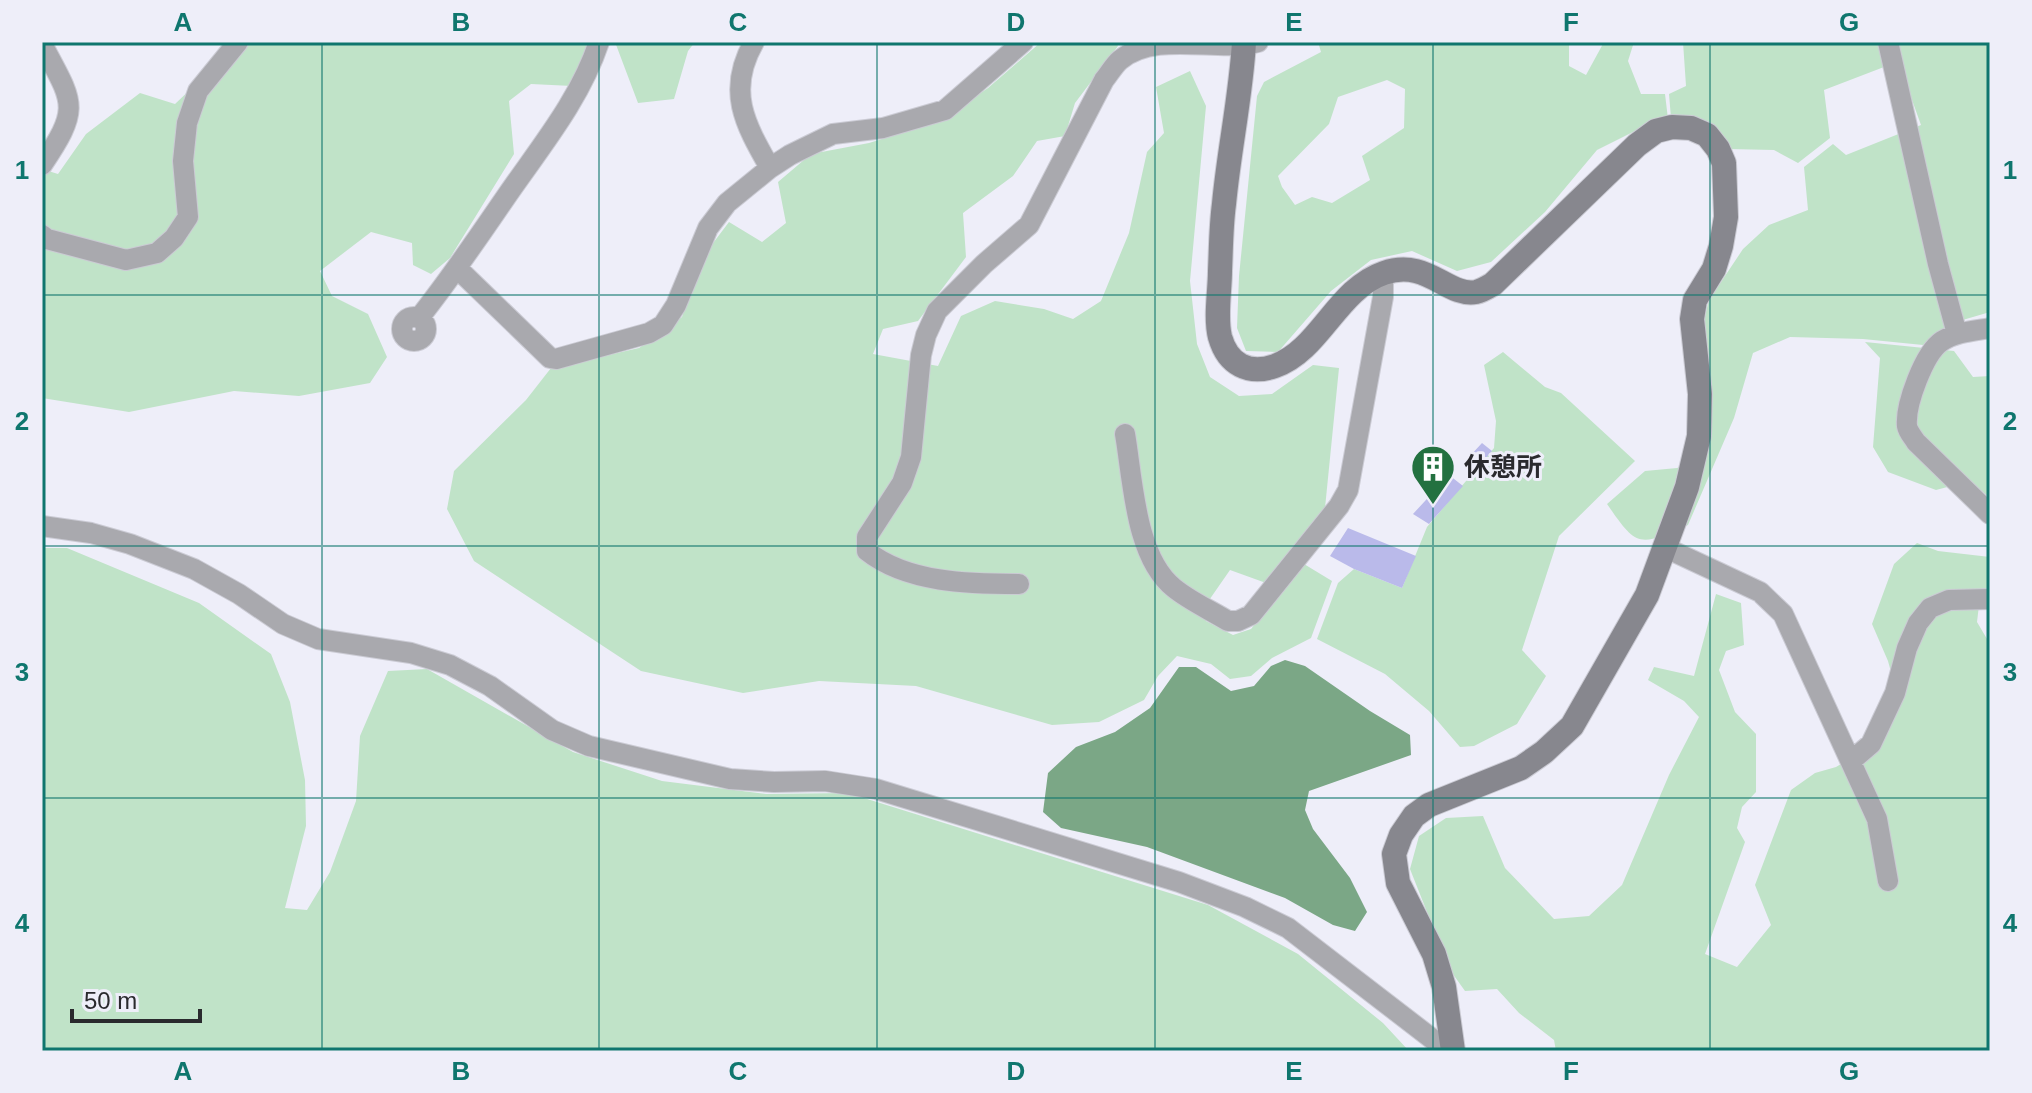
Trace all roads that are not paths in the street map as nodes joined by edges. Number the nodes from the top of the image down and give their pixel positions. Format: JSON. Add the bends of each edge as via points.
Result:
{"nodes":[{"id":1,"x":238,"y":42,"type":"edge"},
{"id":2,"x":599,"y":42,"type":"edge"},
{"id":3,"x":754,"y":42,"type":"edge"},
{"id":4,"x":1023,"y":42,"type":"edge"},
{"id":5,"x":1888,"y":42,"type":"edge"},
{"id":6,"x":1249,"y":43,"type":"edge"},
{"id":7,"x":42,"y":44,"type":"edge"},
{"id":8,"x":42,"y":165,"type":"edge"},
{"id":9,"x":770,"y":168,"type":"junction"},
{"id":10,"x":42,"y":235,"type":"edge"},
{"id":11,"x":458,"y":269,"type":"junction"},
{"id":12,"x":1383,"y":273,"type":"junction"},
{"id":13,"x":419,"y":318,"type":"dead end"},
{"id":14,"x":1990,"y":328,"type":"edge"},
{"id":15,"x":1957,"y":334,"type":"junction"},
{"id":16,"x":1125,"y":434,"type":"dead end"},
{"id":17,"x":1990,"y":514,"type":"edge"},
{"id":18,"x":42,"y":526,"type":"edge"},
{"id":19,"x":1666,"y":548,"type":"junction"},
{"id":20,"x":1019,"y":584,"type":"dead end"},
{"id":21,"x":1990,"y":599,"type":"edge"},
{"id":22,"x":1851,"y":761,"type":"junction"},
{"id":23,"x":1888,"y":881,"type":"dead end"},
{"id":24,"x":1450,"y":1051,"type":"edge"}],
"edges":[{"from":1,"to":10,"type":"street","via":[[198,91],[187,123],[183,161],[188,217],[174,238],[157,253],[126,260]]},
{"from":2,"to":11,"type":"street","via":[[570,106]]},
{"from":3,"to":9,"type":"street","via":[[739,84],[741,109]]},
{"from":4,"to":9,"type":"street","via":[[945,110],[883,128],[833,134]]},
{"from":5,"to":15,"type":"street"},
{"from":6,"to":12,"type":"street","via":[[1223,207],[1219,336],[1228,356],[1240,367],[1259,371],[1294,356],[1356,288]]},
{"from":6,"to":20,"type":"street","via":[[1144,47],[1121,59],[1104,80],[1029,225],[937,311],[926,335],[911,457],[902,483],[867,537],[867,551],[907,571],[973,584]]},
{"from":7,"to":8,"type":"street","via":[[66,89],[70,113]]},
{"from":9,"to":11,"type":"street","via":[[727,203],[708,228],[676,305],[663,325],[649,333],[550,358]]},
{"from":11,"to":13,"type":"street"},
{"from":12,"to":16,"type":"street","via":[[1348,490],[1251,615],[1228,621],[1172,587],[1152,561],[1143,539]]},
{"from":12,"to":19,"type":"street","via":[[1427,273],[1459,290],[1476,292],[1493,284],[1656,131],[1691,128],[1707,135],[1724,163],[1726,217],[1714,269],[1695,300],[1699,436]]},
{"from":14,"to":15,"type":"street"},
{"from":15,"to":17,"type":"street","via":[[1926,357],[1907,430]]},
{"from":18,"to":24,"type":"street","via":[[130,544],[194,569],[283,624],[318,639],[411,653],[450,665],[552,730],[589,746],[730,779],[825,781],[876,789],[1205,892],[1288,928]]},
{"from":19,"to":22,"type":"street","via":[[1760,592],[1783,614]]},
{"from":19,"to":24,"type":"street","via":[[1647,595],[1572,726],[1521,768],[1429,805],[1401,835],[1394,854],[1398,883],[1434,954],[1444,987]]},
{"from":21,"to":22,"type":"street","via":[[1949,600],[1930,608],[1907,648],[1895,693],[1871,744]]},
{"from":22,"to":23,"type":"street","via":[[1877,819]]}]}
